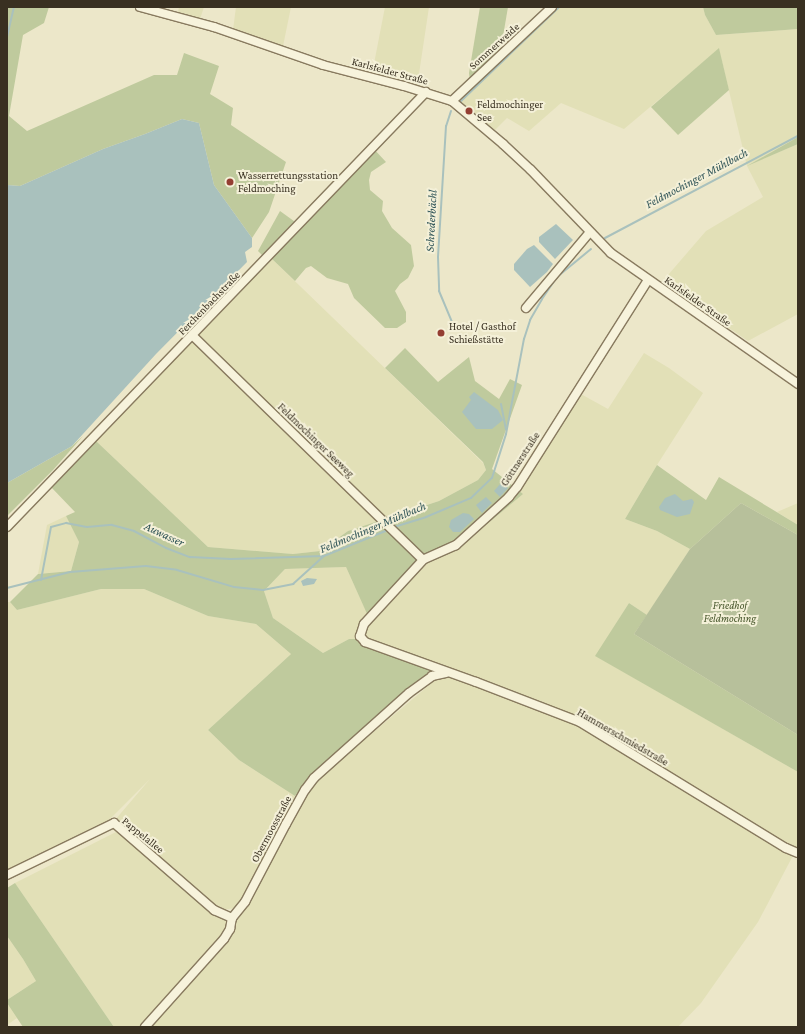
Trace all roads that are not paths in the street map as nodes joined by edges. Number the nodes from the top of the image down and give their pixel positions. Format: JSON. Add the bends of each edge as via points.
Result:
{"nodes":[{"id":1,"x":140,"y":7,"type":"edge"},
{"id":2,"x":552,"y":7,"type":"edge"},
{"id":3,"x":426,"y":92,"type":"junction"},
{"id":4,"x":452,"y":102,"type":"junction"},
{"id":5,"x":590,"y":232,"type":"junction"},
{"id":6,"x":648,"y":280,"type":"junction"},
{"id":7,"x":526,"y":308,"type":"dead end"},
{"id":8,"x":193,"y":336,"type":"junction"},
{"id":9,"x":798,"y":384,"type":"edge"},
{"id":10,"x":7,"y":527,"type":"edge"},
{"id":11,"x":423,"y":560,"type":"junction"},
{"id":12,"x":360,"y":636,"type":"joint"},
{"id":13,"x":449,"y":673,"type":"junction"},
{"id":14,"x":798,"y":853,"type":"edge"},
{"id":15,"x":7,"y":875,"type":"edge"},
{"id":16,"x":232,"y":918,"type":"junction"},
{"id":17,"x":145,"y":1027,"type":"edge"}],
"edges":[{"from":1,"to":3,"type":"street","name":"Karlsfelder Straße","via":[[214,28],[323,65]]},
{"from":2,"to":4,"type":"street","name":"Sommerweide"},
{"from":3,"to":4,"type":"street","name":"Karlsfelder Straße"},
{"from":3,"to":8,"type":"street","name":"Ferchenbachstraße"},
{"from":4,"to":5,"type":"street","name":"Karlsfelder Straße","via":[[531,170]]},
{"from":5,"to":6,"type":"street","name":"Karlsfelder Straße","via":[[611,253]]},
{"from":5,"to":7,"type":"street"},
{"from":6,"to":9,"type":"street","name":"Karlsfelder Straße"},
{"from":6,"to":11,"type":"street","name":"Göttnerstraße","via":[[509,497],[456,545]]},
{"from":8,"to":10,"type":"street","name":"Ferchenbachstraße"},
{"from":8,"to":11,"type":"street","name":"Feldmochinger Seeweg"},
{"from":11,"to":12,"type":"street","name":"Göttnerstraße","via":[[364,624]]},
{"from":12,"to":13,"type":"street","name":"Hammerschmiedstraße","via":[[365,642]]},
{"from":13,"to":14,"type":"street","name":"Hammerschmiedstraße","via":[[580,722]]},
{"from":13,"to":16,"type":"street","name":"Obermoosstraße","via":[[432,676],[409,693],[314,778],[293,810],[245,902]]},
{"from":15,"to":16,"type":"street","name":"Pappelallee","via":[[114,823],[214,910]]},
{"from":16,"to":17,"type":"street","name":"Obermoosstraße","via":[[230,929],[224,939]]}]}
